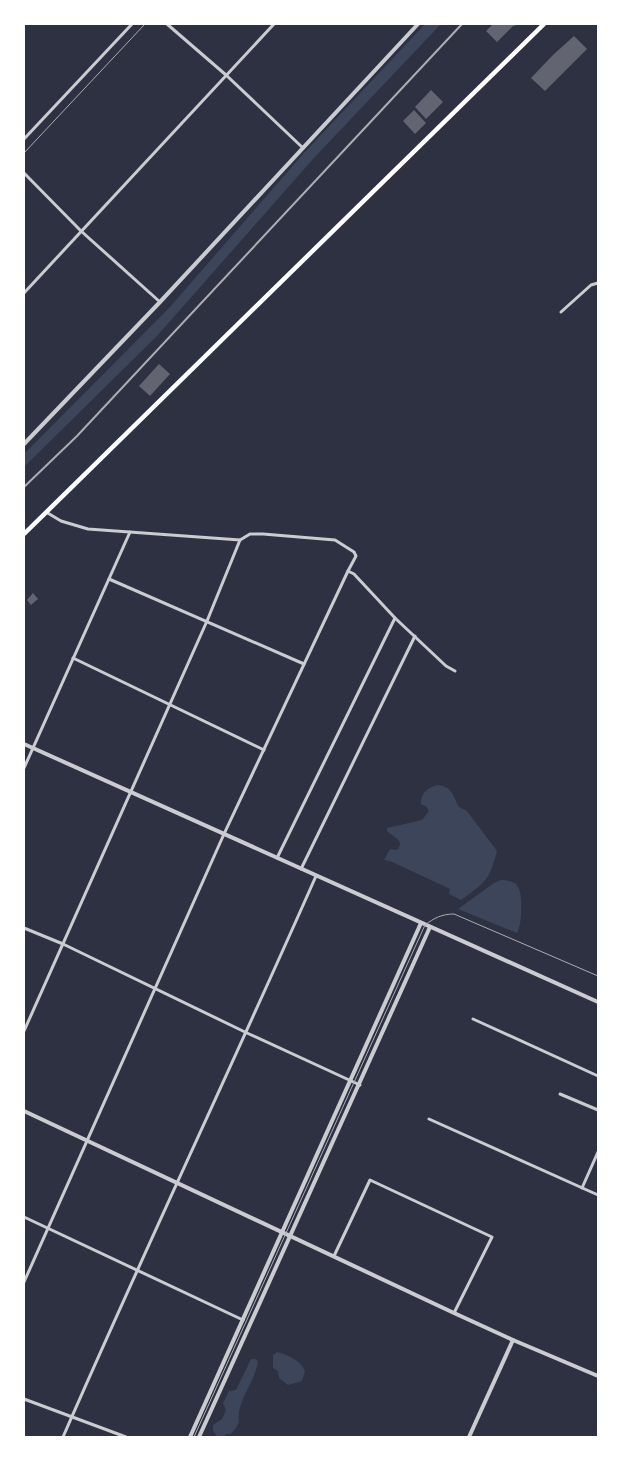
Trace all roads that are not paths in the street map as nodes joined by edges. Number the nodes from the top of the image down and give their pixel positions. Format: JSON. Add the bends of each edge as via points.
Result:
{"nodes":[{"id":1,"x":132,"y":24,"type":"edge"},
{"id":2,"x":167,"y":24,"type":"edge"},
{"id":3,"x":274,"y":24,"type":"edge"},
{"id":4,"x":418,"y":24,"type":"edge"},
{"id":5,"x":544,"y":24,"type":"edge"},
{"id":6,"x":226,"y":75,"type":"junction"},
{"id":7,"x":24,"y":139,"type":"edge"},
{"id":8,"x":304,"y":148,"type":"junction"},
{"id":9,"x":24,"y":173,"type":"edge"},
{"id":10,"x":81,"y":231,"type":"junction"},
{"id":11,"x":598,"y":283,"type":"edge"},
{"id":12,"x":24,"y":293,"type":"edge"},
{"id":13,"x":160,"y":302,"type":"junction"},
{"id":14,"x":561,"y":312,"type":"dead end"},
{"id":15,"x":24,"y":444,"type":"edge"},
{"id":16,"x":46,"y":512,"type":"junction"},
{"id":17,"x":130,"y":532,"type":"junction"},
{"id":18,"x":24,"y":534,"type":"edge"},
{"id":19,"x":240,"y":540,"type":"junction"},
{"id":20,"x":348,"y":571,"type":"junction"},
{"id":21,"x":109,"y":579,"type":"junction"},
{"id":22,"x":395,"y":618,"type":"junction"},
{"id":23,"x":207,"y":621,"type":"junction"},
{"id":24,"x":415,"y":636,"type":"junction"},
{"id":25,"x":73,"y":658,"type":"junction"},
{"id":26,"x":304,"y":664,"type":"junction"},
{"id":27,"x":455,"y":671,"type":"dead end"},
{"id":28,"x":169,"y":706,"type":"junction"},
{"id":29,"x":24,"y":744,"type":"edge"},
{"id":30,"x":33,"y":748,"type":"junction"},
{"id":31,"x":264,"y":750,"type":"junction"},
{"id":32,"x":24,"y":768,"type":"edge"},
{"id":33,"x":130,"y":793,"type":"junction"},
{"id":34,"x":224,"y":834,"type":"junction"},
{"id":35,"x":277,"y":858,"type":"junction"},
{"id":36,"x":300,"y":869,"type":"junction"},
{"id":37,"x":316,"y":876,"type":"junction"},
{"id":38,"x":421,"y":923,"type":"junction"},
{"id":39,"x":430,"y":927,"type":"junction"},
{"id":40,"x":24,"y":928,"type":"edge"},
{"id":41,"x":63,"y":944,"type":"junction"},
{"id":42,"x":155,"y":988,"type":"junction"},
{"id":43,"x":598,"y":1002,"type":"edge"},
{"id":44,"x":473,"y":1019,"type":"dead end"},
{"id":45,"x":24,"y":1031,"type":"edge"},
{"id":46,"x":246,"y":1034,"type":"junction"},
{"id":47,"x":598,"y":1076,"type":"edge"},
{"id":48,"x":350,"y":1080,"type":"junction"},
{"id":49,"x":360,"y":1085,"type":"junction"},
{"id":50,"x":560,"y":1094,"type":"dead end"},
{"id":51,"x":598,"y":1110,"type":"edge"},
{"id":52,"x":24,"y":1111,"type":"edge"},
{"id":53,"x":428,"y":1119,"type":"dead end"},
{"id":54,"x":88,"y":1141,"type":"junction"},
{"id":55,"x":598,"y":1152,"type":"edge"},
{"id":56,"x":177,"y":1182,"type":"junction"},
{"id":57,"x":582,"y":1188,"type":"junction"},
{"id":58,"x":598,"y":1195,"type":"edge"},
{"id":59,"x":24,"y":1217,"type":"edge"},
{"id":60,"x":49,"y":1228,"type":"junction"},
{"id":61,"x":281,"y":1232,"type":"junction"},
{"id":62,"x":290,"y":1235,"type":"junction"},
{"id":63,"x":334,"y":1256,"type":"junction"},
{"id":64,"x":138,"y":1269,"type":"junction"},
{"id":65,"x":24,"y":1282,"type":"edge"},
{"id":66,"x":454,"y":1314,"type":"junction"},
{"id":67,"x":243,"y":1320,"type":"junction"},
{"id":68,"x":513,"y":1340,"type":"junction"},
{"id":69,"x":598,"y":1376,"type":"edge"},
{"id":70,"x":24,"y":1400,"type":"edge"},
{"id":71,"x":72,"y":1417,"type":"junction"},
{"id":72,"x":63,"y":1437,"type":"edge"},
{"id":73,"x":126,"y":1437,"type":"edge"},
{"id":74,"x":190,"y":1437,"type":"edge"},
{"id":75,"x":199,"y":1437,"type":"edge"},
{"id":76,"x":469,"y":1437,"type":"edge"}],
"edges":[{"from":1,"to":7,"type":"street"},
{"from":2,"to":6,"type":"street"},
{"from":3,"to":6,"type":"street"},
{"from":4,"to":8,"type":"street"},
{"from":5,"to":16,"type":"main road"},
{"from":6,"to":8,"type":"street"},
{"from":6,"to":10,"type":"street"},
{"from":8,"to":13,"type":"street"},
{"from":9,"to":10,"type":"street"},
{"from":10,"to":12,"type":"street"},
{"from":10,"to":13,"type":"street"},
{"from":11,"to":14,"type":"street"},
{"from":13,"to":15,"type":"street"},
{"from":16,"to":17,"type":"street","via":[[88,529]]},
{"from":16,"to":18,"type":"main road"},
{"from":17,"to":19,"type":"street"},
{"from":17,"to":21,"type":"street"},
{"from":19,"to":20,"type":"street","via":[[250,534],[335,540],[356,556]]},
{"from":19,"to":23,"type":"street"},
{"from":20,"to":22,"type":"street"},
{"from":20,"to":26,"type":"street"},
{"from":21,"to":23,"type":"street"},
{"from":21,"to":25,"type":"street"},
{"from":22,"to":24,"type":"street"},
{"from":22,"to":35,"type":"street"},
{"from":23,"to":26,"type":"street"},
{"from":23,"to":28,"type":"street"},
{"from":24,"to":27,"type":"street"},
{"from":24,"to":36,"type":"street"},
{"from":25,"to":28,"type":"street"},
{"from":25,"to":30,"type":"street"},
{"from":26,"to":31,"type":"street"},
{"from":28,"to":31,"type":"street"},
{"from":28,"to":33,"type":"street"},
{"from":29,"to":30,"type":"street"},
{"from":30,"to":32,"type":"street"},
{"from":30,"to":33,"type":"street"},
{"from":31,"to":34,"type":"street"},
{"from":33,"to":34,"type":"street"},
{"from":33,"to":41,"type":"street"},
{"from":34,"to":35,"type":"street"},
{"from":34,"to":42,"type":"street"},
{"from":35,"to":36,"type":"street"},
{"from":36,"to":37,"type":"street"},
{"from":37,"to":38,"type":"street"},
{"from":37,"to":46,"type":"street"},
{"from":38,"to":39,"type":"street"},
{"from":38,"to":48,"type":"street"},
{"from":39,"to":43,"type":"street"},
{"from":39,"to":49,"type":"street"},
{"from":40,"to":41,"type":"street"},
{"from":41,"to":42,"type":"street"},
{"from":41,"to":45,"type":"street"},
{"from":42,"to":46,"type":"street"},
{"from":42,"to":54,"type":"street"},
{"from":44,"to":47,"type":"street"},
{"from":46,"to":48,"type":"street"},
{"from":46,"to":56,"type":"street"},
{"from":48,"to":49,"type":"street"},
{"from":48,"to":61,"type":"street"},
{"from":49,"to":62,"type":"street"},
{"from":50,"to":51,"type":"street"},
{"from":52,"to":54,"type":"street"},
{"from":53,"to":57,"type":"street"},
{"from":54,"to":56,"type":"street"},
{"from":54,"to":60,"type":"street"},
{"from":55,"to":57,"type":"street"},
{"from":56,"to":61,"type":"street"},
{"from":56,"to":64,"type":"street"},
{"from":57,"to":58,"type":"street"},
{"from":59,"to":60,"type":"street"},
{"from":60,"to":64,"type":"street"},
{"from":60,"to":65,"type":"street"},
{"from":61,"to":62,"type":"street"},
{"from":61,"to":67,"type":"street"},
{"from":62,"to":63,"type":"street"},
{"from":62,"to":75,"type":"street"},
{"from":63,"to":66,"type":"street"},
{"from":63,"to":66,"type":"street","via":[[370,1180],[492,1237]]},
{"from":64,"to":67,"type":"street"},
{"from":64,"to":71,"type":"street"},
{"from":66,"to":68,"type":"street"},
{"from":67,"to":74,"type":"street"},
{"from":68,"to":69,"type":"street"},
{"from":68,"to":76,"type":"street"},
{"from":70,"to":71,"type":"street"},
{"from":71,"to":72,"type":"street"},
{"from":71,"to":73,"type":"street"}]}
